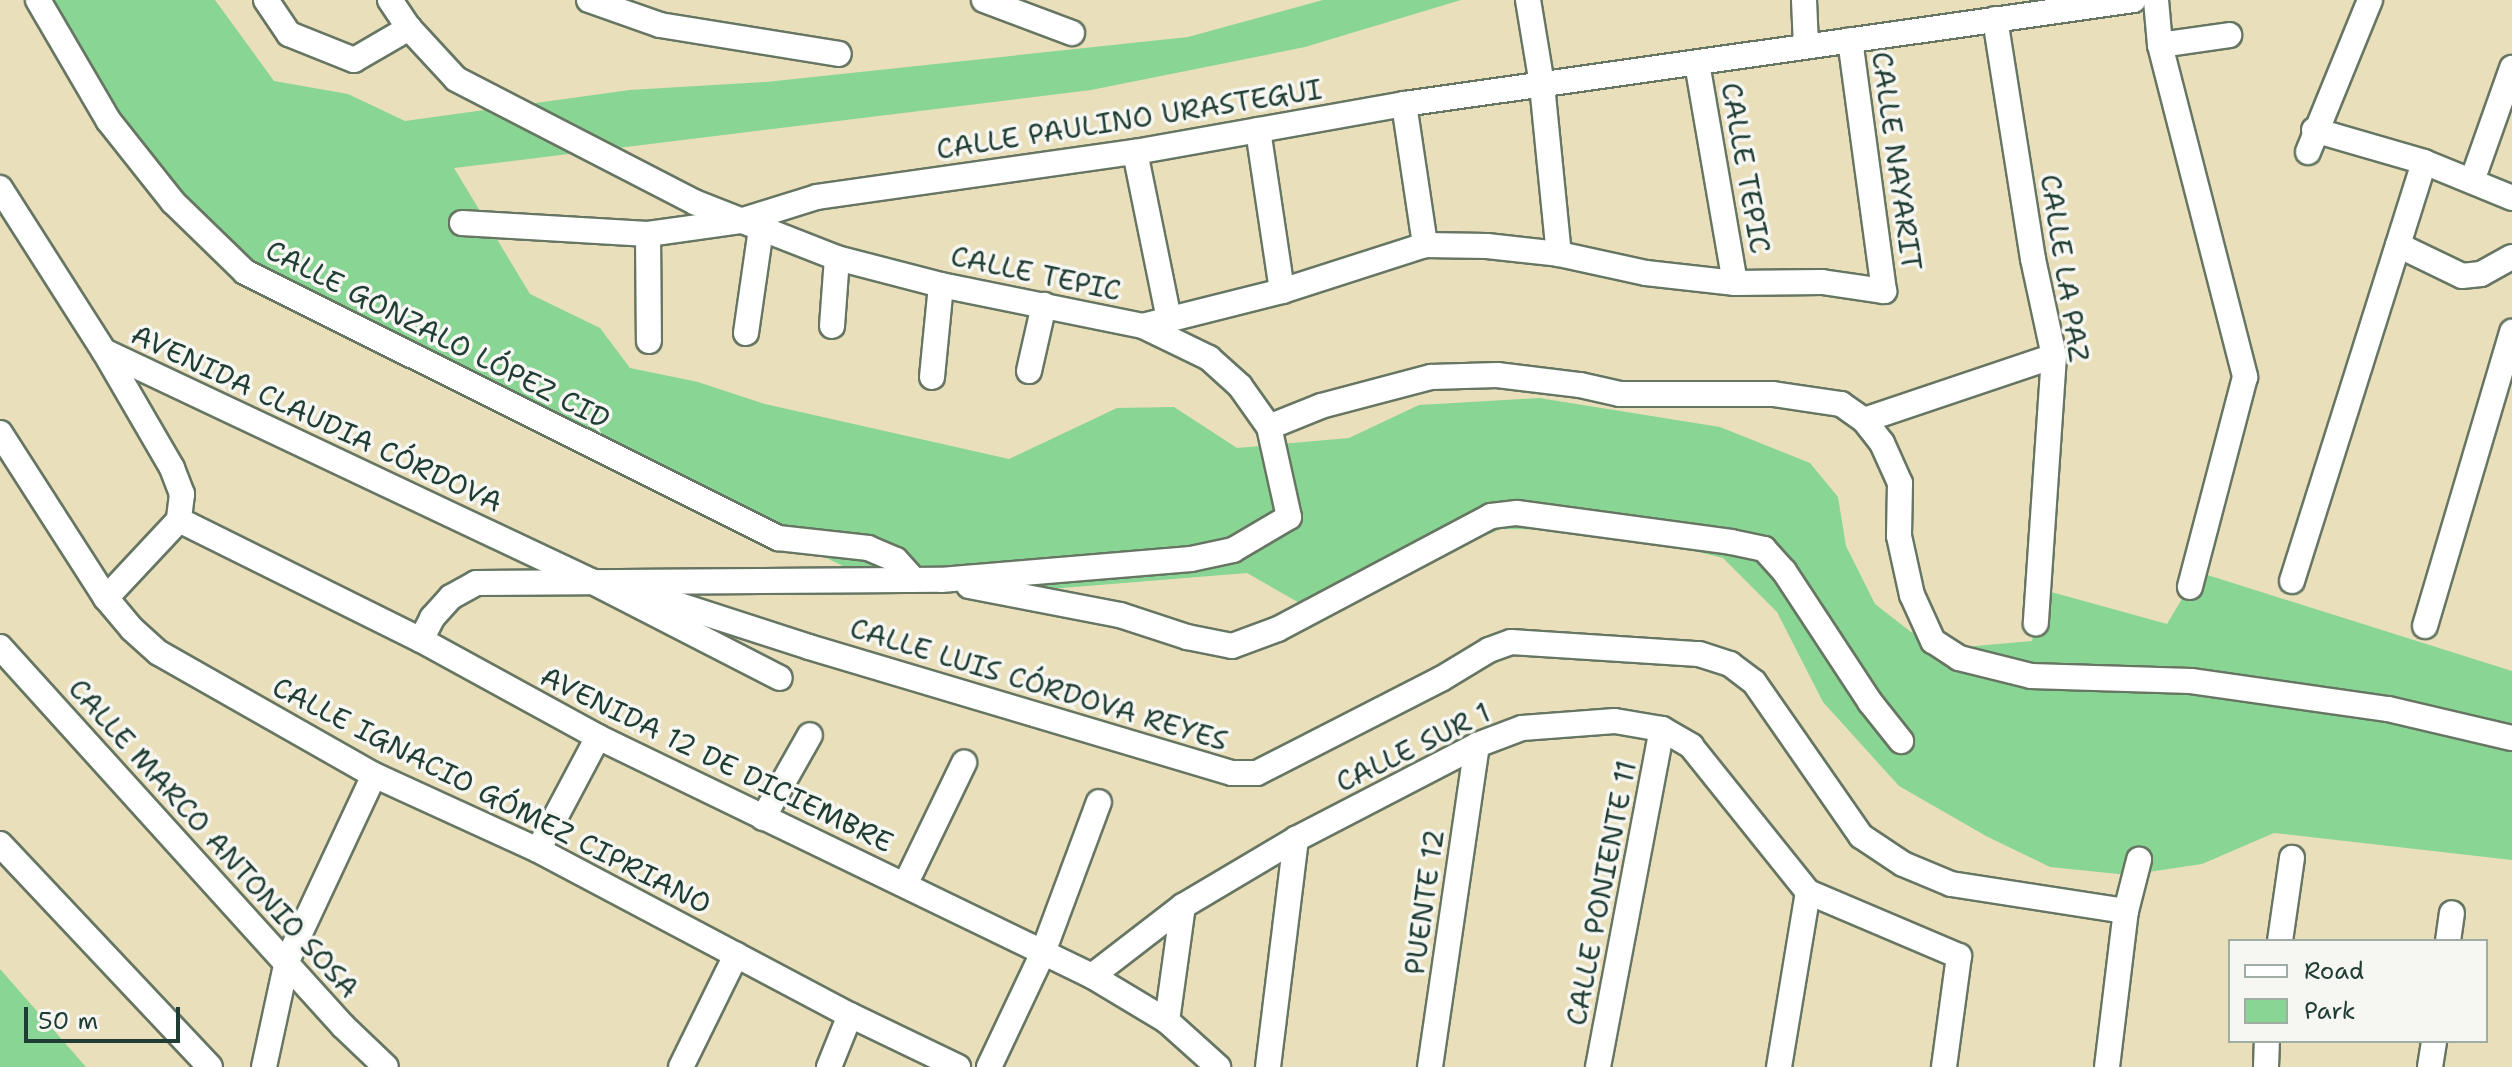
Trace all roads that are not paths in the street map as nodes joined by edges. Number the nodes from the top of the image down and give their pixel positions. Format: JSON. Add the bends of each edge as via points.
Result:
{"nodes":[{"id":1,"x":38,"y":0,"type":"edge"},
{"id":2,"x":266,"y":0,"type":"edge"},
{"id":3,"x":390,"y":0,"type":"edge"},
{"id":4,"x":589,"y":0,"type":"edge"},
{"id":5,"x":984,"y":0,"type":"edge"},
{"id":6,"x":1528,"y":0,"type":"edge"},
{"id":7,"x":1804,"y":0,"type":"edge"},
{"id":8,"x":2134,"y":0,"type":"edge"},
{"id":9,"x":2156,"y":0,"type":"edge"},
{"id":10,"x":2370,"y":0,"type":"edge"},
{"id":11,"x":1995,"y":19,"type":"junction"},
{"id":12,"x":409,"y":28,"type":"junction"},
{"id":13,"x":1072,"y":33,"type":"dead end"},
{"id":14,"x":2229,"y":35,"type":"dead end"},
{"id":15,"x":1850,"y":40,"type":"junction"},
{"id":16,"x":1806,"y":45,"type":"junction"},
{"id":17,"x":2160,"y":45,"type":"junction"},
{"id":18,"x":839,"y":54,"type":"dead end"},
{"id":19,"x":1697,"y":63,"type":"junction"},
{"id":20,"x":2512,"y":68,"type":"edge"},
{"id":21,"x":1542,"y":85,"type":"junction"},
{"id":22,"x":1404,"y":104,"type":"junction"},
{"id":23,"x":1258,"y":130,"type":"junction"},
{"id":24,"x":1135,"y":152,"type":"junction"},
{"id":25,"x":2424,"y":162,"type":"junction"},
{"id":26,"x":2472,"y":181,"type":"junction"},
{"id":27,"x":0,"y":188,"type":"edge"},
{"id":28,"x":2512,"y":198,"type":"edge"},
{"id":29,"x":462,"y":223,"type":"dead end"},
{"id":30,"x":751,"y":225,"type":"junction"},
{"id":31,"x":648,"y":234,"type":"junction"},
{"id":32,"x":1425,"y":245,"type":"junction"},
{"id":33,"x":2398,"y":245,"type":"junction"},
{"id":34,"x":1559,"y":254,"type":"junction"},
{"id":35,"x":2512,"y":257,"type":"edge"},
{"id":36,"x":837,"y":258,"type":"junction"},
{"id":37,"x":1735,"y":283,"type":"junction"},
{"id":38,"x":941,"y":285,"type":"junction"},
{"id":39,"x":1282,"y":291,"type":"junction"},
{"id":40,"x":1884,"y":291,"type":"joint"},
{"id":41,"x":1044,"y":305,"type":"junction"},
{"id":42,"x":1169,"y":319,"type":"junction"},
{"id":43,"x":832,"y":326,"type":"dead end"},
{"id":44,"x":1143,"y":326,"type":"junction"},
{"id":45,"x":2512,"y":332,"type":"edge"},
{"id":46,"x":746,"y":333,"type":"dead end"},
{"id":47,"x":649,"y":341,"type":"dead end"},
{"id":48,"x":104,"y":351,"type":"junction"},
{"id":49,"x":2054,"y":356,"type":"junction"},
{"id":50,"x":1029,"y":371,"type":"dead end"},
{"id":51,"x":932,"y":377,"type":"dead end"},
{"id":52,"x":1864,"y":420,"type":"junction"},
{"id":53,"x":0,"y":433,"type":"edge"},
{"id":54,"x":1271,"y":437,"type":"junction"},
{"id":55,"x":179,"y":520,"type":"junction"},
{"id":56,"x":914,"y":580,"type":"junction"},
{"id":57,"x":941,"y":580,"type":"junction"},
{"id":58,"x":591,"y":581,"type":"junction"},
{"id":59,"x":2292,"y":581,"type":"dead end"},
{"id":60,"x":2190,"y":587,"type":"dead end"},
{"id":61,"x":626,"y":592,"type":"junction"},
{"id":62,"x":106,"y":598,"type":"junction"},
{"id":63,"x":2036,"y":623,"type":"dead end"},
{"id":64,"x":2425,"y":626,"type":"dead end"},
{"id":65,"x":421,"y":640,"type":"junction"},
{"id":66,"x":0,"y":647,"type":"edge"},
{"id":67,"x":780,"y":678,"type":"dead end"},
{"id":68,"x":1662,"y":729,"type":"junction"},
{"id":69,"x":810,"y":735,"type":"dead end"},
{"id":70,"x":598,"y":737,"type":"junction"},
{"id":71,"x":2512,"y":738,"type":"edge"},
{"id":72,"x":1901,"y":741,"type":"dead end"},
{"id":73,"x":1477,"y":745,"type":"junction"},
{"id":74,"x":964,"y":763,"type":"dead end"},
{"id":75,"x":374,"y":775,"type":"junction"},
{"id":76,"x":1099,"y":802,"type":"dead end"},
{"id":77,"x":763,"y":818,"type":"junction"},
{"id":78,"x":1296,"y":839,"type":"junction"},
{"id":79,"x":0,"y":844,"type":"edge"},
{"id":80,"x":538,"y":850,"type":"junction"},
{"id":81,"x":2292,"y":858,"type":"dead end"},
{"id":82,"x":2139,"y":860,"type":"dead end"},
{"id":83,"x":905,"y":885,"type":"junction"},
{"id":84,"x":1808,"y":892,"type":"junction"},
{"id":85,"x":1183,"y":906,"type":"junction"},
{"id":86,"x":2126,"y":911,"type":"junction"},
{"id":87,"x":2452,"y":913,"type":"dead end"},
{"id":88,"x":2280,"y":939,"type":"edge"},
{"id":89,"x":2448,"y":939,"type":"edge"},
{"id":90,"x":736,"y":955,"type":"junction"},
{"id":91,"x":1042,"y":955,"type":"junction"},
{"id":92,"x":287,"y":961,"type":"junction"},
{"id":93,"x":1092,"y":976,"type":"junction"},
{"id":94,"x":850,"y":1015,"type":"junction"},
{"id":95,"x":1167,"y":1021,"type":"junction"},
{"id":96,"x":2267,"y":1043,"type":"edge"},
{"id":97,"x":2434,"y":1043,"type":"edge"},
{"id":98,"x":210,"y":1067,"type":"edge"},
{"id":99,"x":264,"y":1067,"type":"edge"},
{"id":100,"x":386,"y":1067,"type":"edge"},
{"id":101,"x":681,"y":1067,"type":"edge"},
{"id":102,"x":829,"y":1067,"type":"edge"},
{"id":103,"x":958,"y":1067,"type":"edge"},
{"id":104,"x":989,"y":1067,"type":"edge"},
{"id":105,"x":1218,"y":1067,"type":"edge"},
{"id":106,"x":1268,"y":1067,"type":"edge"},
{"id":107,"x":1430,"y":1067,"type":"edge"},
{"id":108,"x":1598,"y":1067,"type":"edge"},
{"id":109,"x":1779,"y":1067,"type":"edge"},
{"id":110,"x":1944,"y":1067,"type":"edge"},
{"id":111,"x":2107,"y":1067,"type":"edge"},
{"id":112,"x":2266,"y":1067,"type":"edge"},
{"id":113,"x":2430,"y":1067,"type":"edge"}],
"edges":[{"from":1,"to":56,"type":"street","name":"CALLE GONZALO LÓPEZ CID","via":[[108,120],[173,202],[245,272],[778,538],[868,548],[896,560]]},
{"from":2,"to":12,"type":"street","via":[[289,34],[354,60]]},
{"from":3,"to":12,"type":"street","name":"CALLE TEPIC"},
{"from":4,"to":18,"type":"street","via":[[660,25]]},
{"from":5,"to":13,"type":"street"},
{"from":6,"to":21,"type":"street"},
{"from":7,"to":16,"type":"street"},
{"from":8,"to":11,"type":"street","name":"CALLE PAULINO URASTEGUI"},
{"from":9,"to":17,"type":"street"},
{"from":10,"to":25,"type":"street","via":[[2311,141]]},
{"from":11,"to":15,"type":"street","name":"CALLE PAULINO URASTEGUI"},
{"from":11,"to":49,"type":"street","name":"CALLE LA PAZ"},
{"from":12,"to":30,"type":"street","name":"CALLE TEPIC","via":[[456,79],[680,195]]},
{"from":14,"to":17,"type":"street"},
{"from":15,"to":16,"type":"street","name":"CALLE PAULINO URASTEGUI"},
{"from":15,"to":40,"type":"street","name":"CALLE NAYARIT"},
{"from":16,"to":19,"type":"street","name":"CALLE PAULINO URASTEGUI"},
{"from":17,"to":60,"type":"street","via":[[2245,377]]},
{"from":19,"to":21,"type":"street","name":"CALLE PAULINO URASTEGUI"},
{"from":19,"to":37,"type":"street","name":"CALLE TEPIC"},
{"from":20,"to":26,"type":"street"},
{"from":21,"to":22,"type":"street","name":"CALLE PAULINO URASTEGUI"},
{"from":21,"to":34,"type":"street"},
{"from":22,"to":23,"type":"street","name":"CALLE PAULINO URASTEGUI"},
{"from":22,"to":32,"type":"street"},
{"from":23,"to":24,"type":"street","name":"CALLE PAULINO URASTEGUI"},
{"from":23,"to":39,"type":"street"},
{"from":24,"to":30,"type":"street","name":"CALLE PAULINO URASTEGUI","via":[[817,197]]},
{"from":24,"to":42,"type":"street"},
{"from":25,"to":26,"type":"street"},
{"from":25,"to":33,"type":"street"},
{"from":26,"to":28,"type":"street"},
{"from":27,"to":48,"type":"street","name":"AVENIDA CLAUDIA CÓRDOVA"},
{"from":29,"to":31,"type":"street","name":"CALLE PAULINO URASTEGUI"},
{"from":30,"to":31,"type":"street","name":"CALLE PAULINO URASTEGUI"},
{"from":30,"to":36,"type":"street","name":"CALLE TEPIC"},
{"from":30,"to":46,"type":"street"},
{"from":31,"to":47,"type":"street"},
{"from":32,"to":34,"type":"street","name":"CALLE TEPIC"},
{"from":32,"to":39,"type":"street","name":"CALLE TEPIC"},
{"from":33,"to":35,"type":"street","via":[[2462,276],[2481,274]]},
{"from":33,"to":59,"type":"street"},
{"from":34,"to":37,"type":"street","name":"CALLE TEPIC","via":[[1646,273]]},
{"from":36,"to":38,"type":"street","name":"CALLE TEPIC"},
{"from":36,"to":43,"type":"street"},
{"from":37,"to":40,"type":"street","name":"CALLE TEPIC","via":[[1822,282]]},
{"from":38,"to":41,"type":"street","name":"CALLE TEPIC"},
{"from":38,"to":51,"type":"street"},
{"from":39,"to":42,"type":"street","name":"CALLE TEPIC"},
{"from":41,"to":44,"type":"street","name":"CALLE TEPIC"},
{"from":41,"to":50,"type":"street"},
{"from":42,"to":44,"type":"street","name":"CALLE TEPIC"},
{"from":44,"to":54,"type":"street","via":[[1209,358],[1240,386]]},
{"from":45,"to":64,"type":"street"},
{"from":48,"to":55,"type":"street","via":[[172,468],[182,494]]},
{"from":48,"to":58,"type":"street","name":"AVENIDA CLAUDIA CÓRDOVA"},
{"from":49,"to":52,"type":"street"},
{"from":49,"to":63,"type":"street","name":"CALLE LA PAZ"},
{"from":52,"to":54,"type":"street","via":[[1841,404],[1773,394],[1620,394],[1497,375],[1431,377],[1375,389]]},
{"from":52,"to":71,"type":"street","via":[[1882,443],[1900,483],[1899,536],[1912,595],[1933,641],[1959,658],[2031,676],[2191,681],[2358,705]]},
{"from":53,"to":62,"type":"street","name":"CALLE IGNACIO GÓMEZ CIPRIANO"},
{"from":54,"to":57,"type":"street","via":[[1289,517],[1233,550],[1191,559]]},
{"from":55,"to":62,"type":"street"},
{"from":55,"to":65,"type":"street","name":"AVENIDA 12 DE DICIEMBRE"},
{"from":56,"to":57,"type":"street"},
{"from":56,"to":61,"type":"street"},
{"from":57,"to":72,"type":"street","via":[[1120,615],[1232,646],[1278,629],[1491,516],[1517,513],[1621,525],[1764,549]]},
{"from":58,"to":61,"type":"street"},
{"from":58,"to":65,"type":"street","via":[[476,583],[451,597]]},
{"from":61,"to":67,"type":"street"},
{"from":61,"to":86,"type":"street","name":"CALLE LUIS CÓRDOVA REYES","via":[[1232,773],[1257,773],[1511,642],[1699,654],[1730,664],[1754,682],[1861,836],[1903,864],[1951,884]]},
{"from":62,"to":75,"type":"street","name":"CALLE IGNACIO GÓMEZ CIPRIANO","via":[[159,653]]},
{"from":65,"to":70,"type":"street","name":"AVENIDA 12 DE DICIEMBRE"},
{"from":66,"to":92,"type":"street","name":"CALLE MARCO ANTONIO SOSA"},
{"from":68,"to":73,"type":"street","name":"CALLE SUR 1","via":[[1615,721],[1522,728]]},
{"from":68,"to":84,"type":"street","name":"CALLE SUR 1","via":[[1691,746]]},
{"from":68,"to":108,"type":"street","name":"CALLE PONIENTE 11"},
{"from":69,"to":77,"type":"street"},
{"from":70,"to":77,"type":"street","name":"AVENIDA 12 DE DICIEMBRE"},
{"from":70,"to":80,"type":"street"},
{"from":73,"to":78,"type":"street","name":"CALLE SUR 1"},
{"from":73,"to":107,"type":"street","name":"PUENTE 12"},
{"from":74,"to":83,"type":"street"},
{"from":75,"to":80,"type":"street","name":"CALLE IGNACIO GÓMEZ CIPRIANO"},
{"from":75,"to":92,"type":"street"},
{"from":76,"to":91,"type":"street"},
{"from":77,"to":83,"type":"street","name":"AVENIDA 12 DE DICIEMBRE"},
{"from":78,"to":85,"type":"street","name":"CALLE SUR 1"},
{"from":78,"to":106,"type":"street"},
{"from":79,"to":98,"type":"street"},
{"from":80,"to":90,"type":"street","name":"CALLE IGNACIO GÓMEZ CIPRIANO"},
{"from":81,"to":88,"type":"street"},
{"from":82,"to":86,"type":"street"},
{"from":83,"to":91,"type":"street","name":"AVENIDA 12 DE DICIEMBRE"},
{"from":84,"to":109,"type":"street"},
{"from":84,"to":110,"type":"street","name":"CALLE SUR 1","via":[[1959,956]]},
{"from":85,"to":93,"type":"street","name":"CALLE SUR 1"},
{"from":85,"to":95,"type":"street"},
{"from":86,"to":111,"type":"street"},
{"from":87,"to":89,"type":"street"},
{"from":90,"to":94,"type":"street","name":"CALLE IGNACIO GÓMEZ CIPRIANO"},
{"from":90,"to":101,"type":"street"},
{"from":91,"to":93,"type":"street","name":"AVENIDA 12 DE DICIEMBRE"},
{"from":91,"to":104,"type":"street"},
{"from":92,"to":99,"type":"street"},
{"from":92,"to":100,"type":"street","name":"CALLE MARCO ANTONIO SOSA"},
{"from":93,"to":95,"type":"street","name":"AVENIDA 12 DE DICIEMBRE"},
{"from":94,"to":102,"type":"street"},
{"from":94,"to":103,"type":"street","name":"CALLE IGNACIO GÓMEZ CIPRIANO"},
{"from":95,"to":105,"type":"street","name":"AVENIDA 12 DE DICIEMBRE"},
{"from":96,"to":112,"type":"street"},
{"from":97,"to":113,"type":"street"}]}
